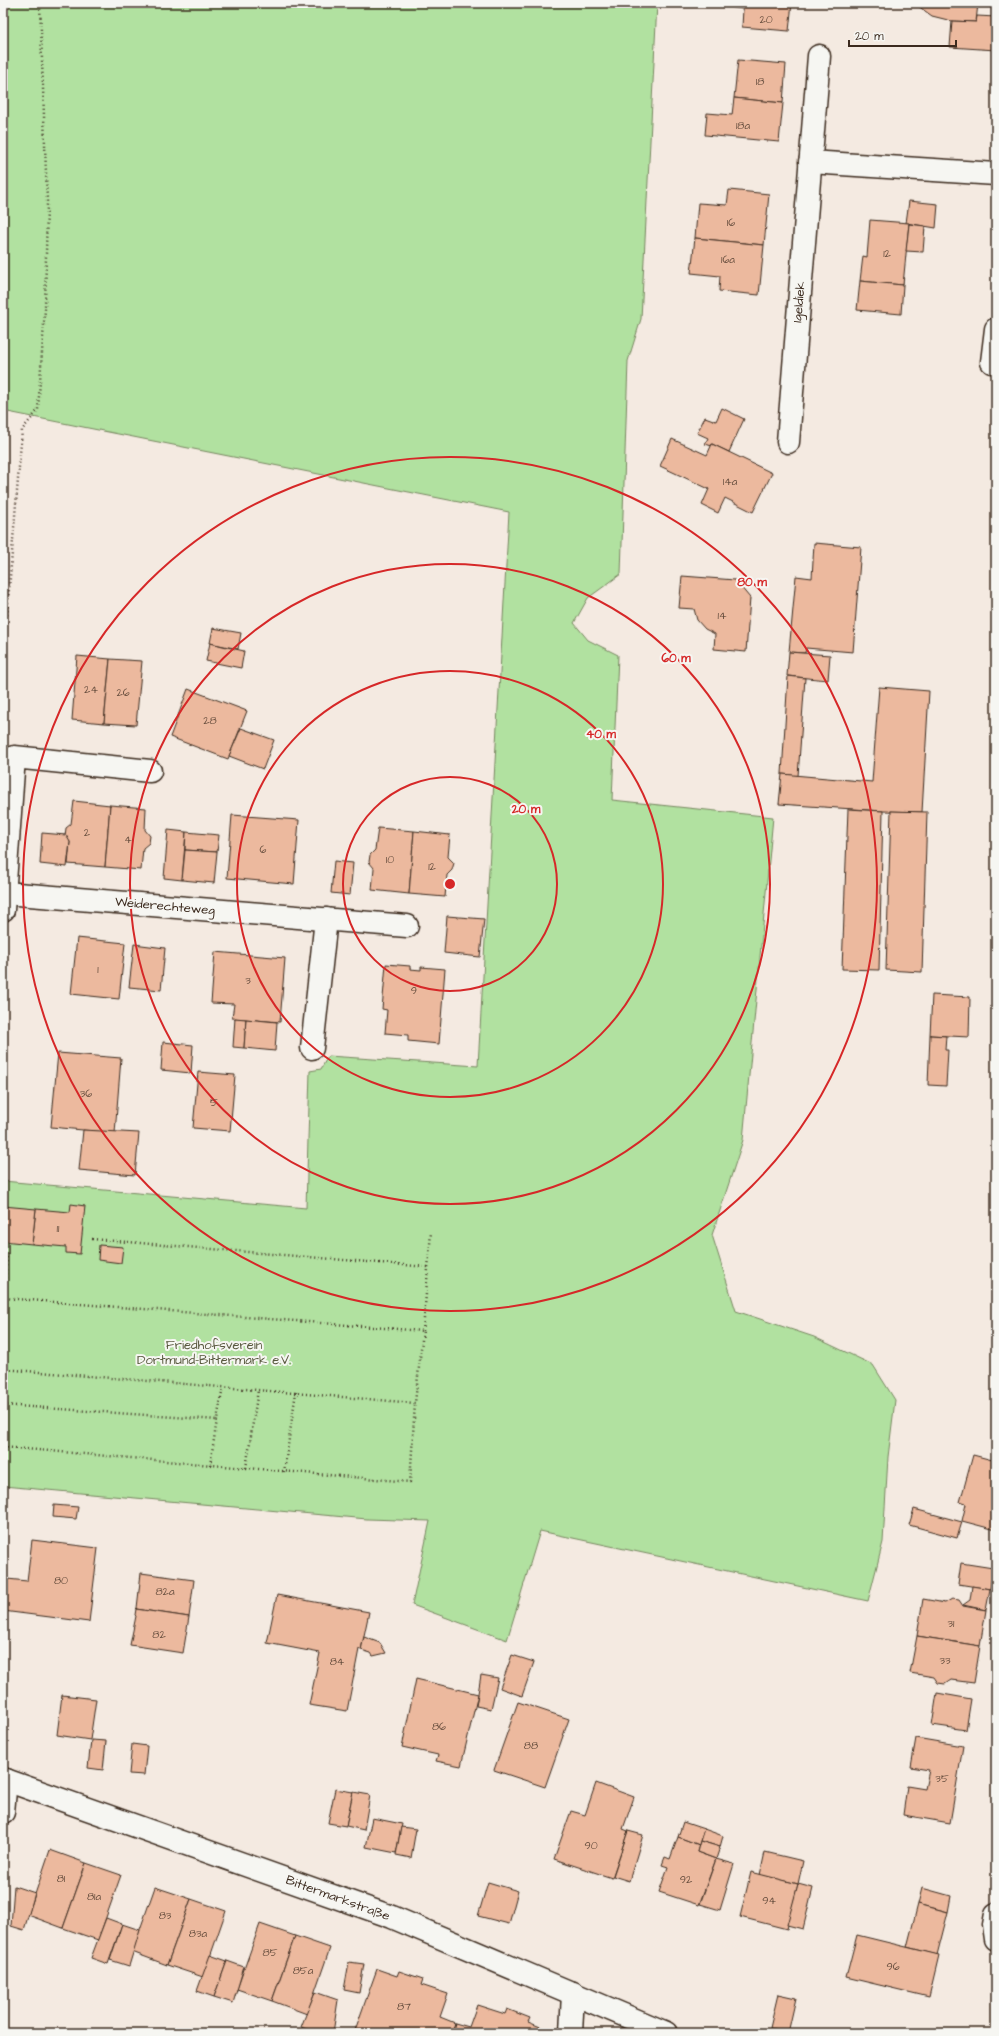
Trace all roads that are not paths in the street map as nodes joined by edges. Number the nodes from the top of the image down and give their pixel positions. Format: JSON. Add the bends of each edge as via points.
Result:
{"nodes":[{"id":1,"x":819,"y":56,"type":"dead end"},
{"id":2,"x":810,"y":162,"type":"junction"},
{"id":3,"x":996,"y":174,"type":"edge"},
{"id":4,"x":996,"y":329,"type":"edge"},
{"id":5,"x":992,"y":362,"type":"dead end"},
{"id":6,"x":788,"y":442,"type":"dead end"},
{"id":7,"x":150,"y":771,"type":"dead end"},
{"id":8,"x":4,"y":902,"type":"edge"},
{"id":9,"x":326,"y":919,"type":"junction"},
{"id":10,"x":408,"y":926,"type":"dead end"},
{"id":11,"x":312,"y":1048,"type":"dead end"},
{"id":12,"x":4,"y":1779,"type":"edge"},
{"id":13,"x":3,"y":1812,"type":"edge"},
{"id":14,"x":996,"y":1914,"type":"edge"},
{"id":15,"x":996,"y":1939,"type":"edge"},
{"id":16,"x":573,"y":1993,"type":"junction"},
{"id":17,"x":571,"y":2033,"type":"edge"},
{"id":18,"x":666,"y":2033,"type":"edge"}],
"edges":[{"from":1,"to":2,"type":"street","name":"Igeldiek"},
{"from":2,"to":3,"type":"street"},
{"from":2,"to":6,"type":"street","name":"Igeldiek"},
{"from":4,"to":5,"type":"street"},
{"from":7,"to":8,"type":"street","via":[[14,756]]},
{"from":8,"to":9,"type":"street","name":"Weiderechteweg"},
{"from":9,"to":10,"type":"street","name":"Weiderechteweg"},
{"from":9,"to":11,"type":"street"},
{"from":12,"to":13,"type":"street"},
{"from":12,"to":16,"type":"street","name":"Bittermarkstraße","via":[[392,1917]]},
{"from":14,"to":15,"type":"street"},
{"from":16,"to":17,"type":"street"},
{"from":16,"to":18,"type":"street","name":"Bittermarkstraße"}]}
